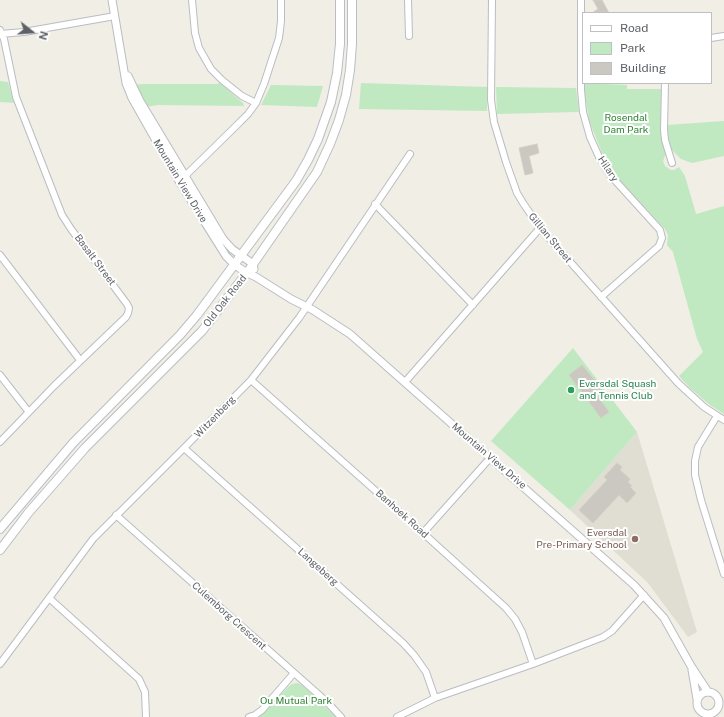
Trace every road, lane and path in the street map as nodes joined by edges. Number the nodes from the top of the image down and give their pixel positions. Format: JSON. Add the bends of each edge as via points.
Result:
{"nodes":[{"id":1,"x":112,"y":0,"type":"edge"},
{"id":2,"x":192,"y":0,"type":"edge"},
{"id":3,"x":282,"y":0,"type":"edge"},
{"id":4,"x":340,"y":0,"type":"edge"},
{"id":5,"x":352,"y":0,"type":"edge"},
{"id":6,"x":408,"y":0,"type":"edge"},
{"id":7,"x":492,"y":0,"type":"edge"},
{"id":8,"x":581,"y":0,"type":"edge"},
{"id":9,"x":115,"y":16,"type":"junction"},
{"id":10,"x":1,"y":33,"type":"edge"},
{"id":11,"x":409,"y":36,"type":"dead end"},
{"id":12,"x":724,"y":36,"type":"edge"},
{"id":13,"x":712,"y":38,"type":"edge"},
{"id":14,"x":582,"y":39,"type":"edge"},
{"id":15,"x":125,"y":70,"type":"junction"},
{"id":16,"x":665,"y":84,"type":"edge"},
{"id":17,"x":256,"y":103,"type":"junction"},
{"id":18,"x":410,"y":154,"type":"dead end"},
{"id":19,"x":672,"y":163,"type":"dead end"},
{"id":20,"x":186,"y":176,"type":"junction"},
{"id":21,"x":179,"y":182,"type":"junction"},
{"id":22,"x":375,"y":204,"type":"junction"},
{"id":23,"x":540,"y":228,"type":"junction"},
{"id":24,"x":0,"y":255,"type":"edge"},
{"id":25,"x":242,"y":256,"type":"junction"},
{"id":26,"x":253,"y":264,"type":"junction"},
{"id":27,"x":235,"y":265,"type":"junction"},
{"id":28,"x":247,"y":273,"type":"junction"},
{"id":29,"x":256,"y":277,"type":"junction"},
{"id":30,"x":601,"y":297,"type":"junction"},
{"id":31,"x":473,"y":305,"type":"junction"},
{"id":32,"x":306,"y":306,"type":"junction"},
{"id":33,"x":80,"y":360,"type":"junction"},
{"id":34,"x":0,"y":375,"type":"edge"},
{"id":35,"x":251,"y":380,"type":"junction"},
{"id":36,"x":405,"y":382,"type":"junction"},
{"id":37,"x":28,"y":412,"type":"junction"},
{"id":38,"x":716,"y":416,"type":"junction"},
{"id":39,"x":724,"y":420,"type":"edge"},
{"id":40,"x":0,"y":442,"type":"edge"},
{"id":41,"x":184,"y":448,"type":"junction"},
{"id":42,"x":491,"y":457,"type":"junction"},
{"id":43,"x":116,"y":515,"type":"junction"},
{"id":44,"x":0,"y":529,"type":"edge"},
{"id":45,"x":424,"y":533,"type":"junction"},
{"id":46,"x":0,"y":550,"type":"edge"},
{"id":47,"x":724,"y":574,"type":"edge"},
{"id":48,"x":644,"y":595,"type":"junction"},
{"id":49,"x":49,"y":598,"type":"junction"},
{"id":50,"x":0,"y":664,"type":"edge"},
{"id":51,"x":534,"y":664,"type":"junction"},
{"id":52,"x":691,"y":666,"type":"junction"},
{"id":53,"x":294,"y":673,"type":"junction"},
{"id":54,"x":708,"y":692,"type":"junction"},
{"id":55,"x":720,"y":696,"type":"edge"},
{"id":56,"x":435,"y":698,"type":"junction"},
{"id":57,"x":697,"y":699,"type":"junction"},
{"id":58,"x":721,"y":705,"type":"edge"},
{"id":59,"x":704,"y":715,"type":"edge"},
{"id":60,"x":712,"y":715,"type":"edge"},
{"id":61,"x":146,"y":717,"type":"edge"},
{"id":62,"x":249,"y":717,"type":"edge"},
{"id":63,"x":341,"y":717,"type":"edge"},
{"id":64,"x":397,"y":717,"type":"edge"}],
"edges":[{"from":1,"to":9,"type":"street","name":"Mountain View Drive"},
{"from":2,"to":17,"type":"street","via":[[194,33],[211,69],[242,96]]},
{"from":3,"to":17,"type":"street","via":[[279,38]]},
{"from":4,"to":25,"type":"main road","name":"Old Oak Road","via":[[337,73],[326,121],[296,181]]},
{"from":5,"to":26,"type":"main road","name":"Old Oak Road","via":[[350,70],[340,120],[317,172]]},
{"from":6,"to":11,"type":"street"},
{"from":7,"to":23,"type":"street","name":"Gillian Street","via":[[491,100],[494,122],[517,192]]},
{"from":8,"to":14,"type":"street","name":"Hilary"},
{"from":9,"to":10,"type":"street","via":[[24,32]]},
{"from":9,"to":15,"type":"street","name":"Mountain View Drive"},
{"from":10,"to":33,"type":"street","name":"Basalt Street","via":[[16,97],[62,215],[129,308],[126,317]]},
{"from":12,"to":13,"type":"street"},
{"from":14,"to":30,"type":"street","name":"Hilary","via":[[581,99],[594,147],[611,176],[662,235],[659,246]]},
{"from":15,"to":20,"type":"street","name":"Mountain View Drive","via":[[140,101]]},
{"from":15,"to":21,"type":"street","name":"Mountain View Drive","via":[[126,83],[132,98]]},
{"from":16,"to":19,"type":"street","via":[[664,130]]},
{"from":17,"to":20,"type":"street"},
{"from":18,"to":22,"type":"street","name":"Witzenberg"},
{"from":20,"to":21,"type":"street"},
{"from":20,"to":25,"type":"street","name":"Mountain View Drive","via":[[226,242]]},
{"from":21,"to":27,"type":"street","name":"Mountain View Drive","via":[[223,252]]},
{"from":22,"to":31,"type":"street"},
{"from":22,"to":32,"type":"street","name":"Witzenberg"},
{"from":23,"to":30,"type":"street","name":"Gillian Street"},
{"from":23,"to":31,"type":"street"},
{"from":24,"to":33,"type":"street"},
{"from":25,"to":26,"type":"street","name":"Mountain View Drive"},
{"from":25,"to":27,"type":"main road","name":"Old Oak Road"},
{"from":26,"to":28,"type":"main road","name":"Old Oak Road"},
{"from":26,"to":29,"type":"street"},
{"from":27,"to":28,"type":"street","name":"Mountain View Drive"},
{"from":27,"to":44,"type":"main road","name":"Old Oak Road","via":[[180,335],[73,443]]},
{"from":28,"to":29,"type":"street","name":"Mountain View Drive"},
{"from":28,"to":46,"type":"main road","name":"Old Oak Road","via":[[202,331],[85,448],[29,512]]},
{"from":29,"to":32,"type":"street","name":"Mountain View Drive"},
{"from":30,"to":38,"type":"street","name":"Gillian Street","via":[[683,387]]},
{"from":31,"to":36,"type":"street"},
{"from":32,"to":35,"type":"street","name":"Witzenberg"},
{"from":32,"to":36,"type":"street","name":"Mountain View Drive","via":[[350,334]]},
{"from":33,"to":37,"type":"street","name":"Basalt Street"},
{"from":34,"to":37,"type":"street"},
{"from":35,"to":41,"type":"street","name":"Witzenberg"},
{"from":35,"to":45,"type":"street","name":"Banhoek Road"},
{"from":36,"to":42,"type":"street","name":"Mountain View Drive"},
{"from":37,"to":40,"type":"street","name":"Basalt Street"},
{"from":38,"to":39,"type":"street","name":"Gillian Street"},
{"from":38,"to":47,"type":"street","via":[[698,447],[695,475]]},
{"from":41,"to":43,"type":"street","name":"Witzenberg"},
{"from":41,"to":56,"type":"street","name":"Langeberg","via":[[403,643],[426,672]]},
{"from":42,"to":45,"type":"street"},
{"from":42,"to":48,"type":"street","name":"Mountain View Drive"},
{"from":43,"to":49,"type":"street","name":"Witzenberg","via":[[93,539]]},
{"from":43,"to":53,"type":"street","name":"Culemborg Crescent"},
{"from":45,"to":51,"type":"street","name":"Banhoek Road","via":[[515,619]]},
{"from":48,"to":51,"type":"street","via":[[608,634]]},
{"from":48,"to":52,"type":"street","name":"Mountain View Drive","via":[[664,618]]},
{"from":49,"to":50,"type":"street","name":"Witzenberg"},
{"from":49,"to":61,"type":"street","via":[[139,679],[145,692]]},
{"from":51,"to":56,"type":"street"},
{"from":52,"to":54,"type":"street","name":"Mountain View Drive"},
{"from":52,"to":57,"type":"street","name":"Mountain View Drive"},
{"from":53,"to":62,"type":"street","via":[[262,710]]},
{"from":53,"to":63,"type":"street","name":"Culemborg Crescent"},
{"from":54,"to":55,"type":"street"},
{"from":54,"to":57,"type":"street","via":[[701,694]]},
{"from":55,"to":58,"type":"street","via":[[718,701]]},
{"from":56,"to":64,"type":"street"},
{"from":57,"to":59,"type":"street","via":[[697,706]]},
{"from":58,"to":60,"type":"street"},
{"from":59,"to":60,"type":"street"}]}
